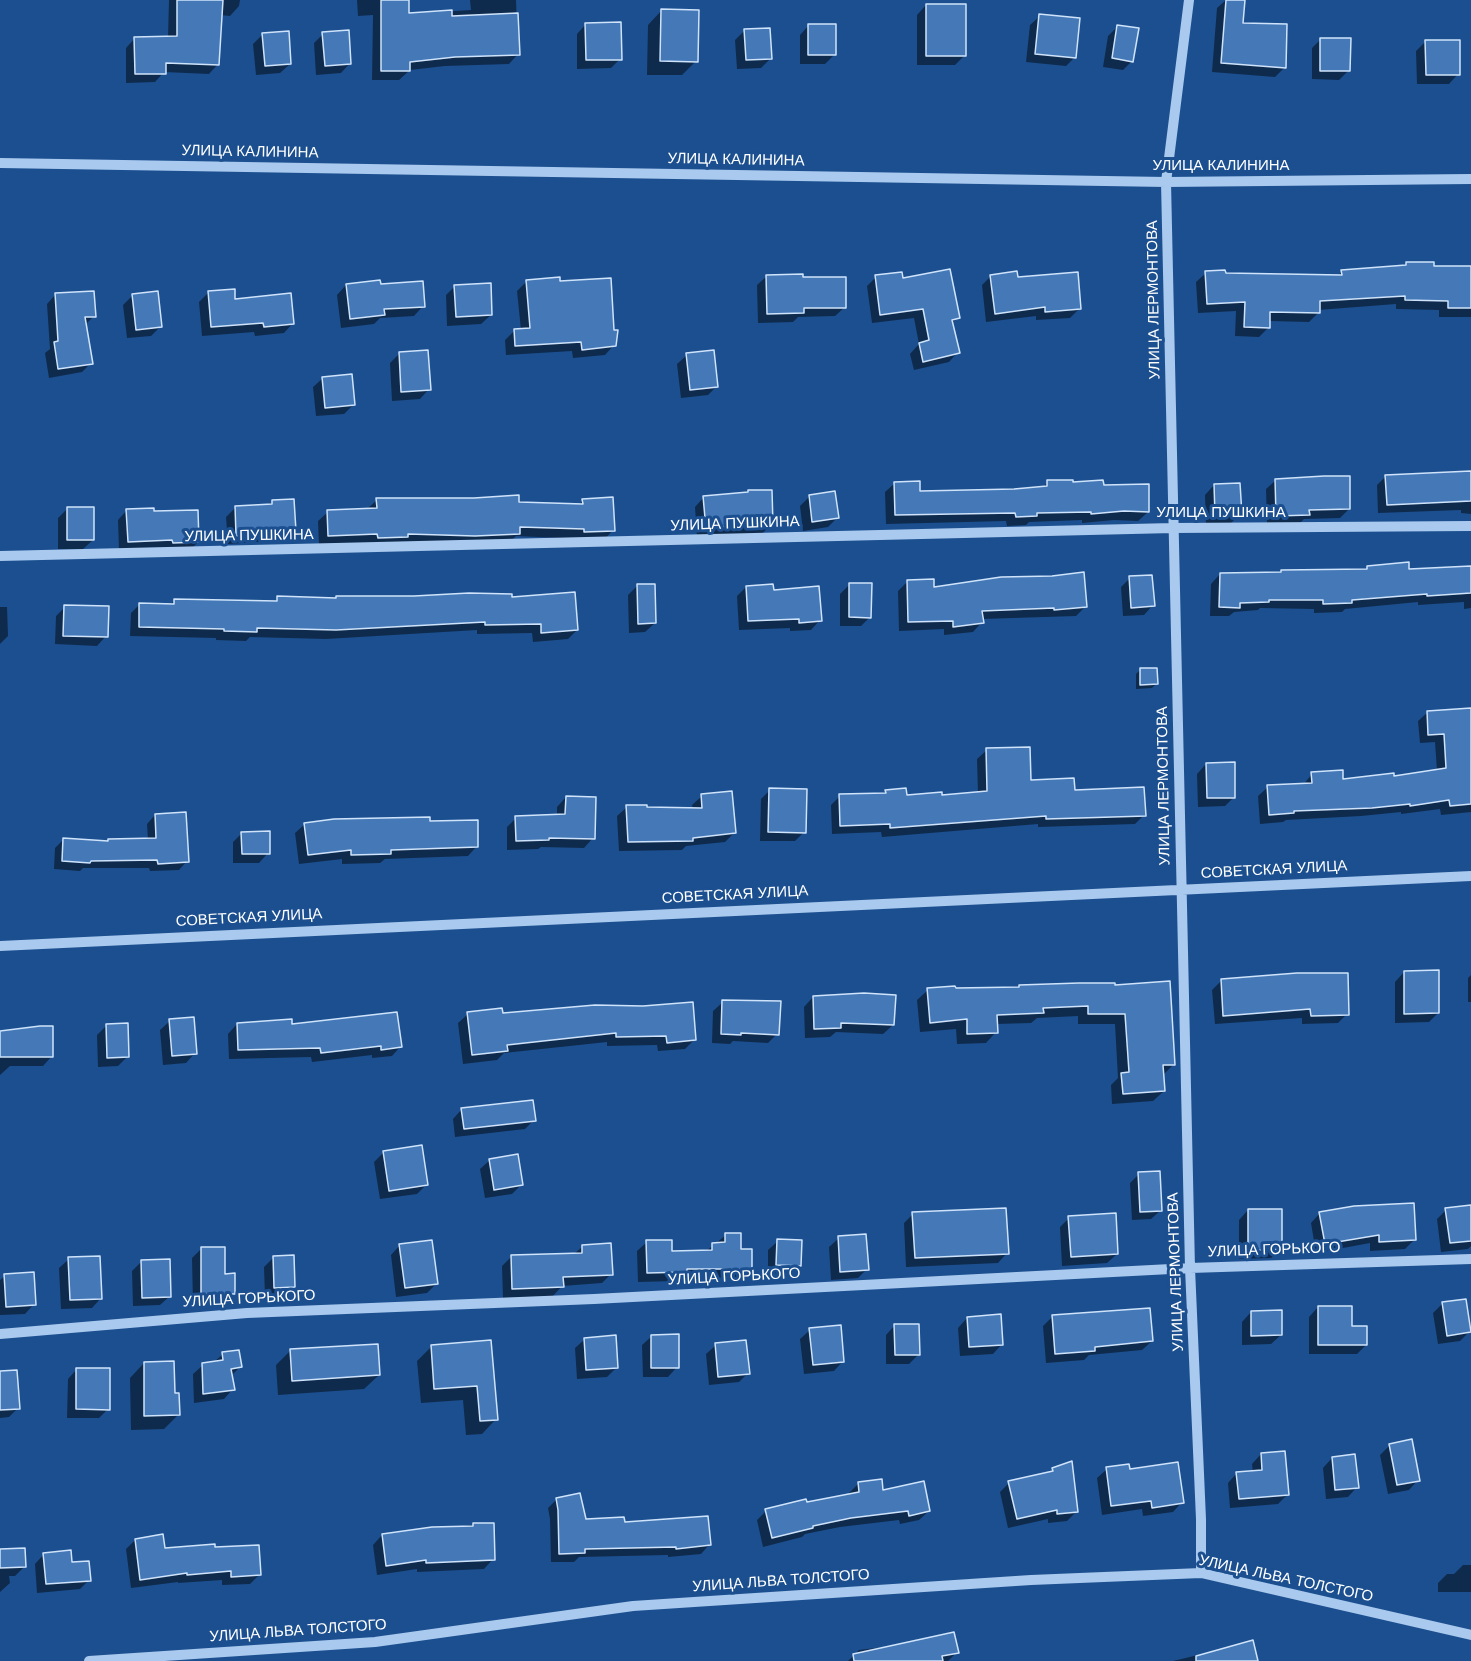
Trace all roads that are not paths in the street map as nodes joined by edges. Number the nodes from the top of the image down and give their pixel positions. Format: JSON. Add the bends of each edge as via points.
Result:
{"nodes":[{"id":1,"x":1189,"y":0,"type":"edge"},
{"id":2,"x":0,"y":163,"type":"edge"},
{"id":3,"x":1471,"y":179,"type":"edge"},
{"id":4,"x":1167,"y":182,"type":"junction"},
{"id":5,"x":1471,"y":526,"type":"edge"},
{"id":6,"x":1173,"y":528,"type":"junction"},
{"id":7,"x":0,"y":556,"type":"edge"},
{"id":8,"x":1471,"y":876,"type":"edge"},
{"id":9,"x":1181,"y":889,"type":"junction"},
{"id":10,"x":0,"y":946,"type":"edge"},
{"id":11,"x":1471,"y":1259,"type":"edge"},
{"id":12,"x":1190,"y":1268,"type":"junction"},
{"id":13,"x":0,"y":1334,"type":"edge"},
{"id":14,"x":1200,"y":1573,"type":"junction"},
{"id":15,"x":1471,"y":1635,"type":"edge"},
{"id":16,"x":89,"y":1661,"type":"edge"}],
"edges":[{"from":1,"to":4,"type":"street","name":"УЛИЦА ЛЕРМОНТОВА"},
{"from":2,"to":4,"type":"street","name":"УЛИЦА КАЛИНИНА"},
{"from":3,"to":4,"type":"street","name":"УЛИЦА КАЛИНИНА"},
{"from":4,"to":6,"type":"street","name":"УЛИЦА ЛЕРМОНТОВА"},
{"from":5,"to":6,"type":"street","name":"УЛИЦА ПУШКИНА"},
{"from":6,"to":7,"type":"street","name":"УЛИЦА ПУШКИНА"},
{"from":6,"to":9,"type":"street","name":"УЛИЦА ЛЕРМОНТОВА"},
{"from":8,"to":9,"type":"street","name":"СОВЕТСКАЯ УЛИЦА"},
{"from":9,"to":10,"type":"street","name":"СОВЕТСКАЯ УЛИЦА"},
{"from":9,"to":12,"type":"street","name":"УЛИЦА ЛЕРМОНТОВА"},
{"from":11,"to":12,"type":"street","name":"УЛИЦА ГОРЬКОГО"},
{"from":12,"to":13,"type":"street","name":"УЛИЦА ГОРЬКОГО","via":[[247,1313]]},
{"from":12,"to":14,"type":"street","name":"УЛИЦА ЛЕРМОНТОВА","via":[[1201,1507]]},
{"from":14,"to":15,"type":"street","name":"УЛИЦА ЛЬВА ТОЛСТОГО"},
{"from":14,"to":16,"type":"street","name":"УЛИЦА ЛЬВА ТОЛСТОГО","via":[[633,1606],[375,1642]]}]}
